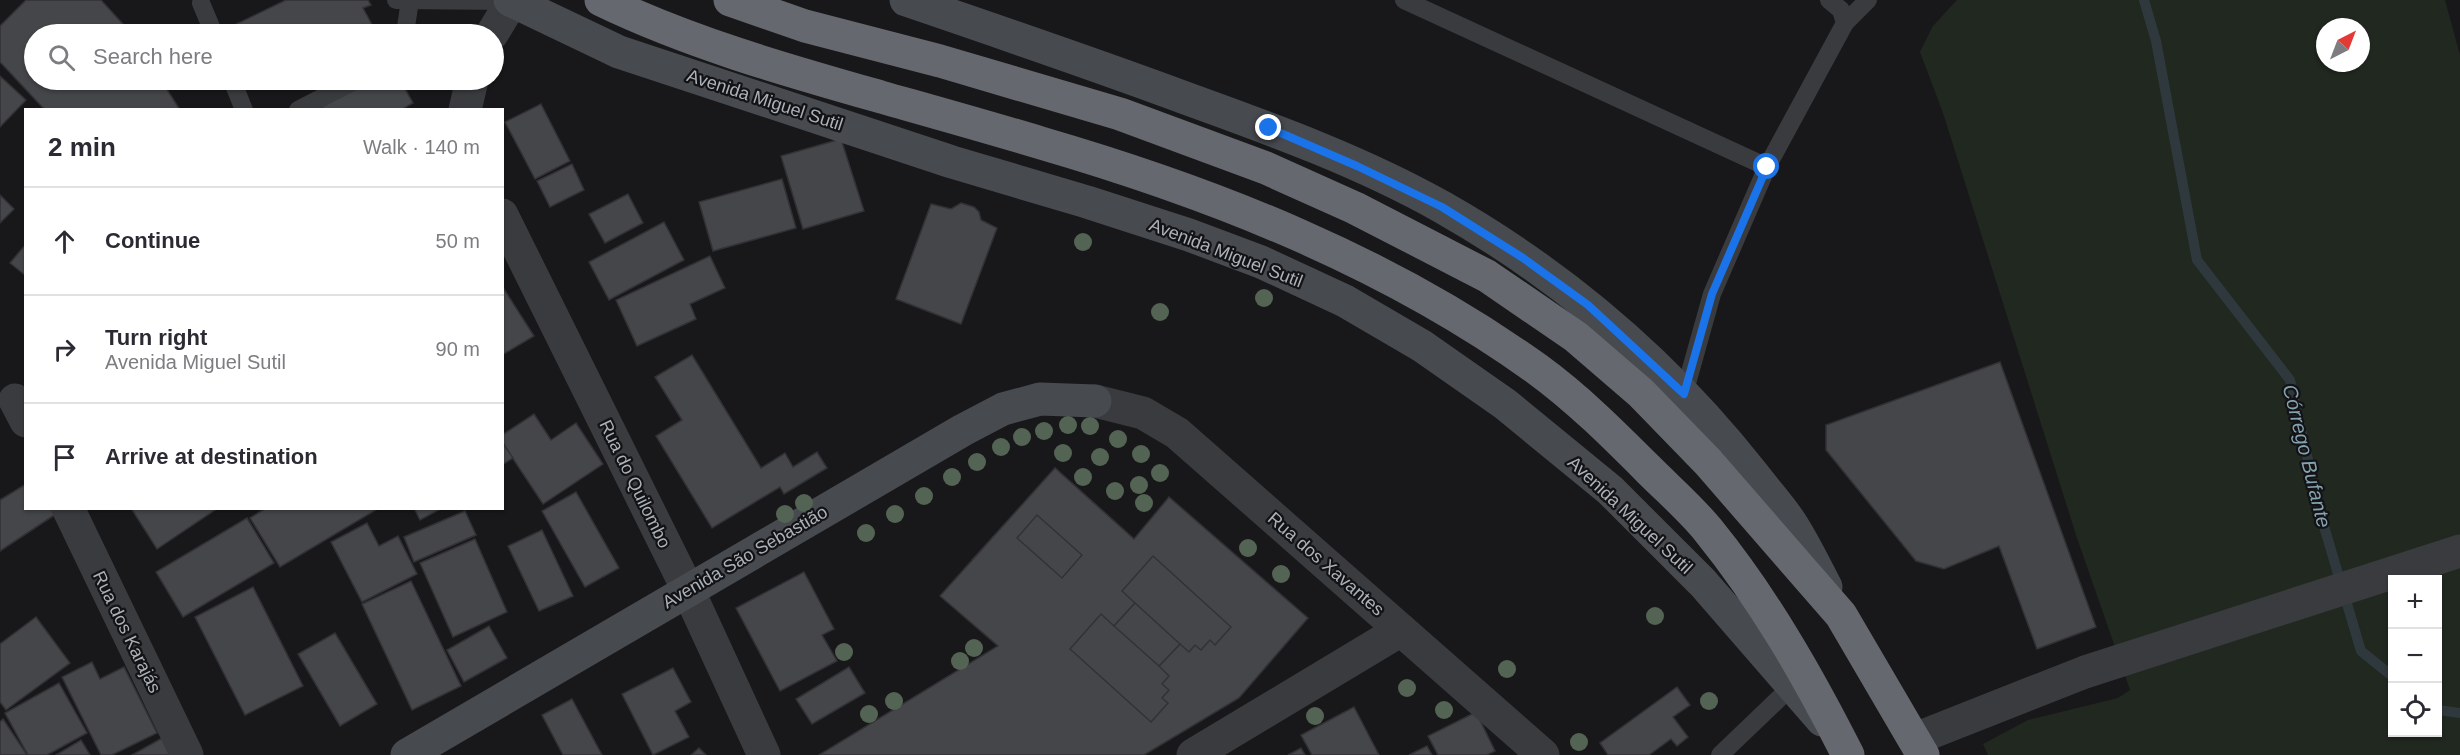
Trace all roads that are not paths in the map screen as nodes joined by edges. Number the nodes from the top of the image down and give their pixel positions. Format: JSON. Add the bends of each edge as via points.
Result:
{"nodes":[{"id":1,"x":396,"y":0,"type":"edge"},
{"id":2,"x":410,"y":0,"type":"edge"},
{"id":3,"x":601,"y":0,"type":"edge"},
{"id":4,"x":730,"y":0,"type":"edge"},
{"id":5,"x":906,"y":0,"type":"edge"},
{"id":6,"x":1404,"y":0,"type":"edge"},
{"id":7,"x":1829,"y":0,"type":"edge"},
{"id":8,"x":1868,"y":0,"type":"edge"},
{"id":9,"x":202,"y":1,"type":"edge"},
{"id":10,"x":511,"y":1,"type":"edge"},
{"id":11,"x":1845,"y":23,"type":"junction"},
{"id":12,"x":210,"y":24,"type":"edge"},
{"id":13,"x":406,"y":24,"type":"edge"},
{"id":14,"x":498,"y":24,"type":"edge"},
{"id":15,"x":236,"y":90,"type":"edge"},
{"id":16,"x":337,"y":90,"type":"edge"},
{"id":17,"x":470,"y":90,"type":"edge"},
{"id":18,"x":243,"y":108,"type":"edge"},
{"id":19,"x":302,"y":108,"type":"edge"},
{"id":20,"x":465,"y":108,"type":"edge"},
{"id":21,"x":1767,"y":167,"type":"junction"},
{"id":22,"x":504,"y":219,"type":"edge"},
{"id":23,"x":1684,"y":394,"type":"junction"},
{"id":24,"x":1095,"y":401,"type":"joint"},
{"id":25,"x":69,"y":510,"type":"edge"},
{"id":26,"x":2460,"y":551,"type":"edge"},
{"id":27,"x":688,"y":590,"type":"junction"},
{"id":28,"x":1841,"y":615,"type":"junction"},
{"id":29,"x":1401,"y":630,"type":"junction"},
{"id":30,"x":1792,"y":686,"type":"junction"},
{"id":31,"x":1919,"y":747,"type":"edge"},
{"id":32,"x":1845,"y":748,"type":"edge"},
{"id":33,"x":187,"y":755,"type":"edge"},
{"id":34,"x":407,"y":755,"type":"edge"},
{"id":35,"x":764,"y":755,"type":"edge"},
{"id":36,"x":1194,"y":755,"type":"edge"},
{"id":37,"x":1543,"y":755,"type":"edge"},
{"id":38,"x":1720,"y":755,"type":"edge"}],
"edges":[{"from":1,"to":2,"type":"lane"},
{"from":2,"to":10,"type":"lane"},
{"from":2,"to":13,"type":"lane"},
{"from":3,"to":32,"type":"highway","name":"Avenida Miguel Sutil","via":[[644,21],[778,68],[1065,150],[1206,197],[1367,267],[1479,330],[1540,371],[1618,438],[1706,527],[1759,597]]},
{"from":4,"to":28,"type":"highway","via":[[805,26],[1120,114],[1266,168],[1356,208],[1487,276],[1576,337],[1641,393],[1708,462]]},
{"from":5,"to":23,"type":"main road","via":[[1269,128],[1442,207],[1588,305]]},
{"from":6,"to":21,"type":"lane"},
{"from":7,"to":11,"type":"lane","via":[[1841,10]]},
{"from":8,"to":11,"type":"lane"},
{"from":9,"to":12,"type":"lane"},
{"from":10,"to":14,"type":"street"},
{"from":10,"to":30,"type":"main road","name":"Avenida Miguel Sutil","via":[[618,52],[1189,235],[1261,262],[1345,301],[1422,346],[1505,404],[1610,490],[1703,583]]},
{"from":11,"to":21,"type":"lane"},
{"from":15,"to":18,"type":"lane"},
{"from":16,"to":19,"type":"lane"},
{"from":17,"to":20,"type":"street"},
{"from":21,"to":23,"type":"lane","via":[[1712,294]]},
{"from":22,"to":27,"type":"street","name":"Rua do Quilombo"},
{"from":23,"to":28,"type":"main road","via":[[1724,437],[1791,523]]},
{"from":24,"to":27,"type":"main road","name":"Avenida São Sebastião","via":[[1040,399],[1003,409]]},
{"from":24,"to":29,"type":"street","name":"Rua dos Xavantes","via":[[1143,413],[1177,433]]},
{"from":25,"to":33,"type":"street","name":"Rua dos Karajás"},
{"from":26,"to":31,"type":"street","via":[[2085,672]]},
{"from":27,"to":34,"type":"main road","name":"Avenida São Sebastião"},
{"from":27,"to":35,"type":"street","name":"Rua do Quilombo"},
{"from":28,"to":31,"type":"highway"},
{"from":29,"to":36,"type":"street"},
{"from":29,"to":37,"type":"street","name":"Rua dos Xavantes"},
{"from":30,"to":32,"type":"main road","name":"Avenida Miguel Sutil"},
{"from":30,"to":38,"type":"lane"}]}
